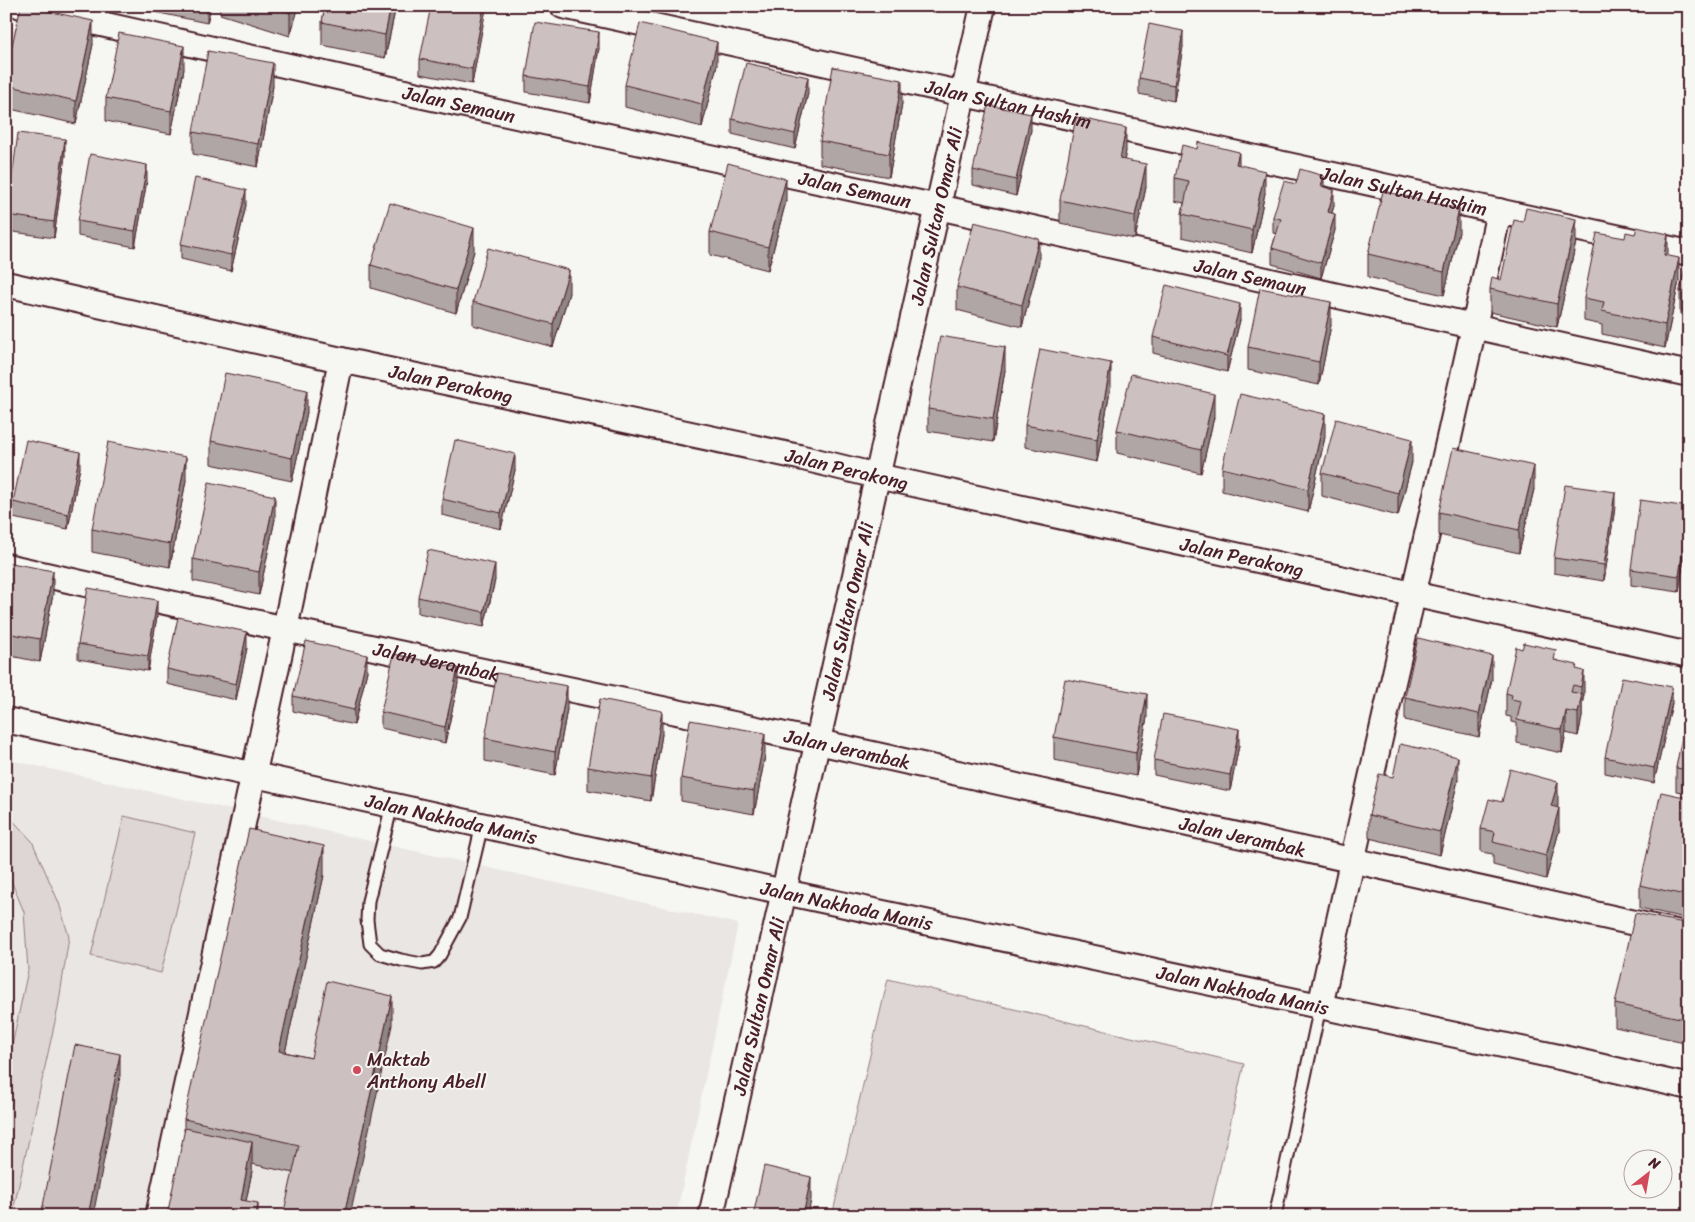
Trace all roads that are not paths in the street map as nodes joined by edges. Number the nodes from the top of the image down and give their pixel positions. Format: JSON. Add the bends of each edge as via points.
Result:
{"nodes":[{"id":1,"x":21,"y":6,"type":"edge"},
{"id":2,"x":563,"y":6,"type":"edge"},
{"id":3,"x":983,"y":6,"type":"edge"},
{"id":4,"x":963,"y":94,"type":"junction"},
{"id":5,"x":938,"y":207,"type":"junction"},
{"id":6,"x":1499,"y":211,"type":"junction"},
{"id":7,"x":1689,"y":253,"type":"edge"},
{"id":8,"x":6,"y":284,"type":"edge"},
{"id":9,"x":1475,"y":327,"type":"junction"},
{"id":10,"x":341,"y":360,"type":"junction"},
{"id":11,"x":1689,"y":374,"type":"edge"},
{"id":12,"x":878,"y":476,"type":"junction"},
{"id":13,"x":6,"y":566,"type":"edge"},
{"id":14,"x":1414,"y":594,"type":"junction"},
{"id":15,"x":285,"y":629,"type":"junction"},
{"id":16,"x":1689,"y":655,"type":"edge"},
{"id":17,"x":6,"y":720,"type":"edge"},
{"id":18,"x":818,"y":742,"type":"junction"},
{"id":19,"x":253,"y":774,"type":"junction"},
{"id":20,"x":392,"y":805,"type":"junction"},
{"id":21,"x":482,"y":825,"type":"junction"},
{"id":22,"x":1351,"y":861,"type":"junction"},
{"id":23,"x":784,"y":892,"type":"junction"},
{"id":24,"x":1689,"y":935,"type":"edge"},
{"id":25,"x":1320,"y":1007,"type":"junction"},
{"id":26,"x":1689,"y":1087,"type":"edge"},
{"id":27,"x":158,"y":1216,"type":"edge"},
{"id":28,"x":711,"y":1216,"type":"edge"},
{"id":29,"x":1275,"y":1216,"type":"edge"}],
"edges":[{"from":1,"to":5,"type":"street","name":"Jalan Semaun"},
{"from":2,"to":4,"type":"street","name":"Jalan Sultan Hashim"},
{"from":3,"to":4,"type":"street","name":"Jalan Sultan Omar Ali"},
{"from":4,"to":5,"type":"street","name":"Jalan Sultan Omar Ali"},
{"from":4,"to":6,"type":"street","name":"Jalan Sultan Hashim"},
{"from":5,"to":9,"type":"street","name":"Jalan Semaun"},
{"from":5,"to":12,"type":"street","name":"Jalan Sultan Omar Ali"},
{"from":6,"to":7,"type":"street","name":"Jalan Sultan Hashim"},
{"from":6,"to":9,"type":"street"},
{"from":8,"to":10,"type":"street","name":"Jalan Perakong"},
{"from":9,"to":11,"type":"street","name":"Jalan Semaun"},
{"from":9,"to":14,"type":"street"},
{"from":10,"to":12,"type":"street","name":"Jalan Perakong"},
{"from":10,"to":15,"type":"street"},
{"from":12,"to":14,"type":"street","name":"Jalan Perakong"},
{"from":12,"to":18,"type":"street","name":"Jalan Sultan Omar Ali"},
{"from":13,"to":15,"type":"street","name":"Jalan Jerambak"},
{"from":14,"to":16,"type":"street","name":"Jalan Perakong"},
{"from":14,"to":22,"type":"street"},
{"from":15,"to":18,"type":"street","name":"Jalan Jerambak"},
{"from":15,"to":19,"type":"street"},
{"from":17,"to":19,"type":"street","name":"Jalan Nakhoda Manis"},
{"from":18,"to":22,"type":"street","name":"Jalan Jerambak"},
{"from":18,"to":23,"type":"street","name":"Jalan Sultan Omar Ali"},
{"from":19,"to":20,"type":"street","name":"Jalan Nakhoda Manis"},
{"from":19,"to":27,"type":"street"},
{"from":20,"to":21,"type":"street","name":"Jalan Nakhoda Manis"},
{"from":20,"to":21,"type":"lane","via":[[368,901],[367,920],[370,944],[380,954],[401,960],[422,964],[434,962],[440,955],[460,918]]},
{"from":21,"to":23,"type":"street","name":"Jalan Nakhoda Manis"},
{"from":22,"to":24,"type":"street","name":"Jalan Jerambak"},
{"from":22,"to":25,"type":"street"},
{"from":23,"to":25,"type":"street","name":"Jalan Nakhoda Manis"},
{"from":23,"to":28,"type":"street","name":"Jalan Sultan Omar Ali"},
{"from":25,"to":26,"type":"street","name":"Jalan Nakhoda Manis"},
{"from":25,"to":29,"type":"lane"}]}
